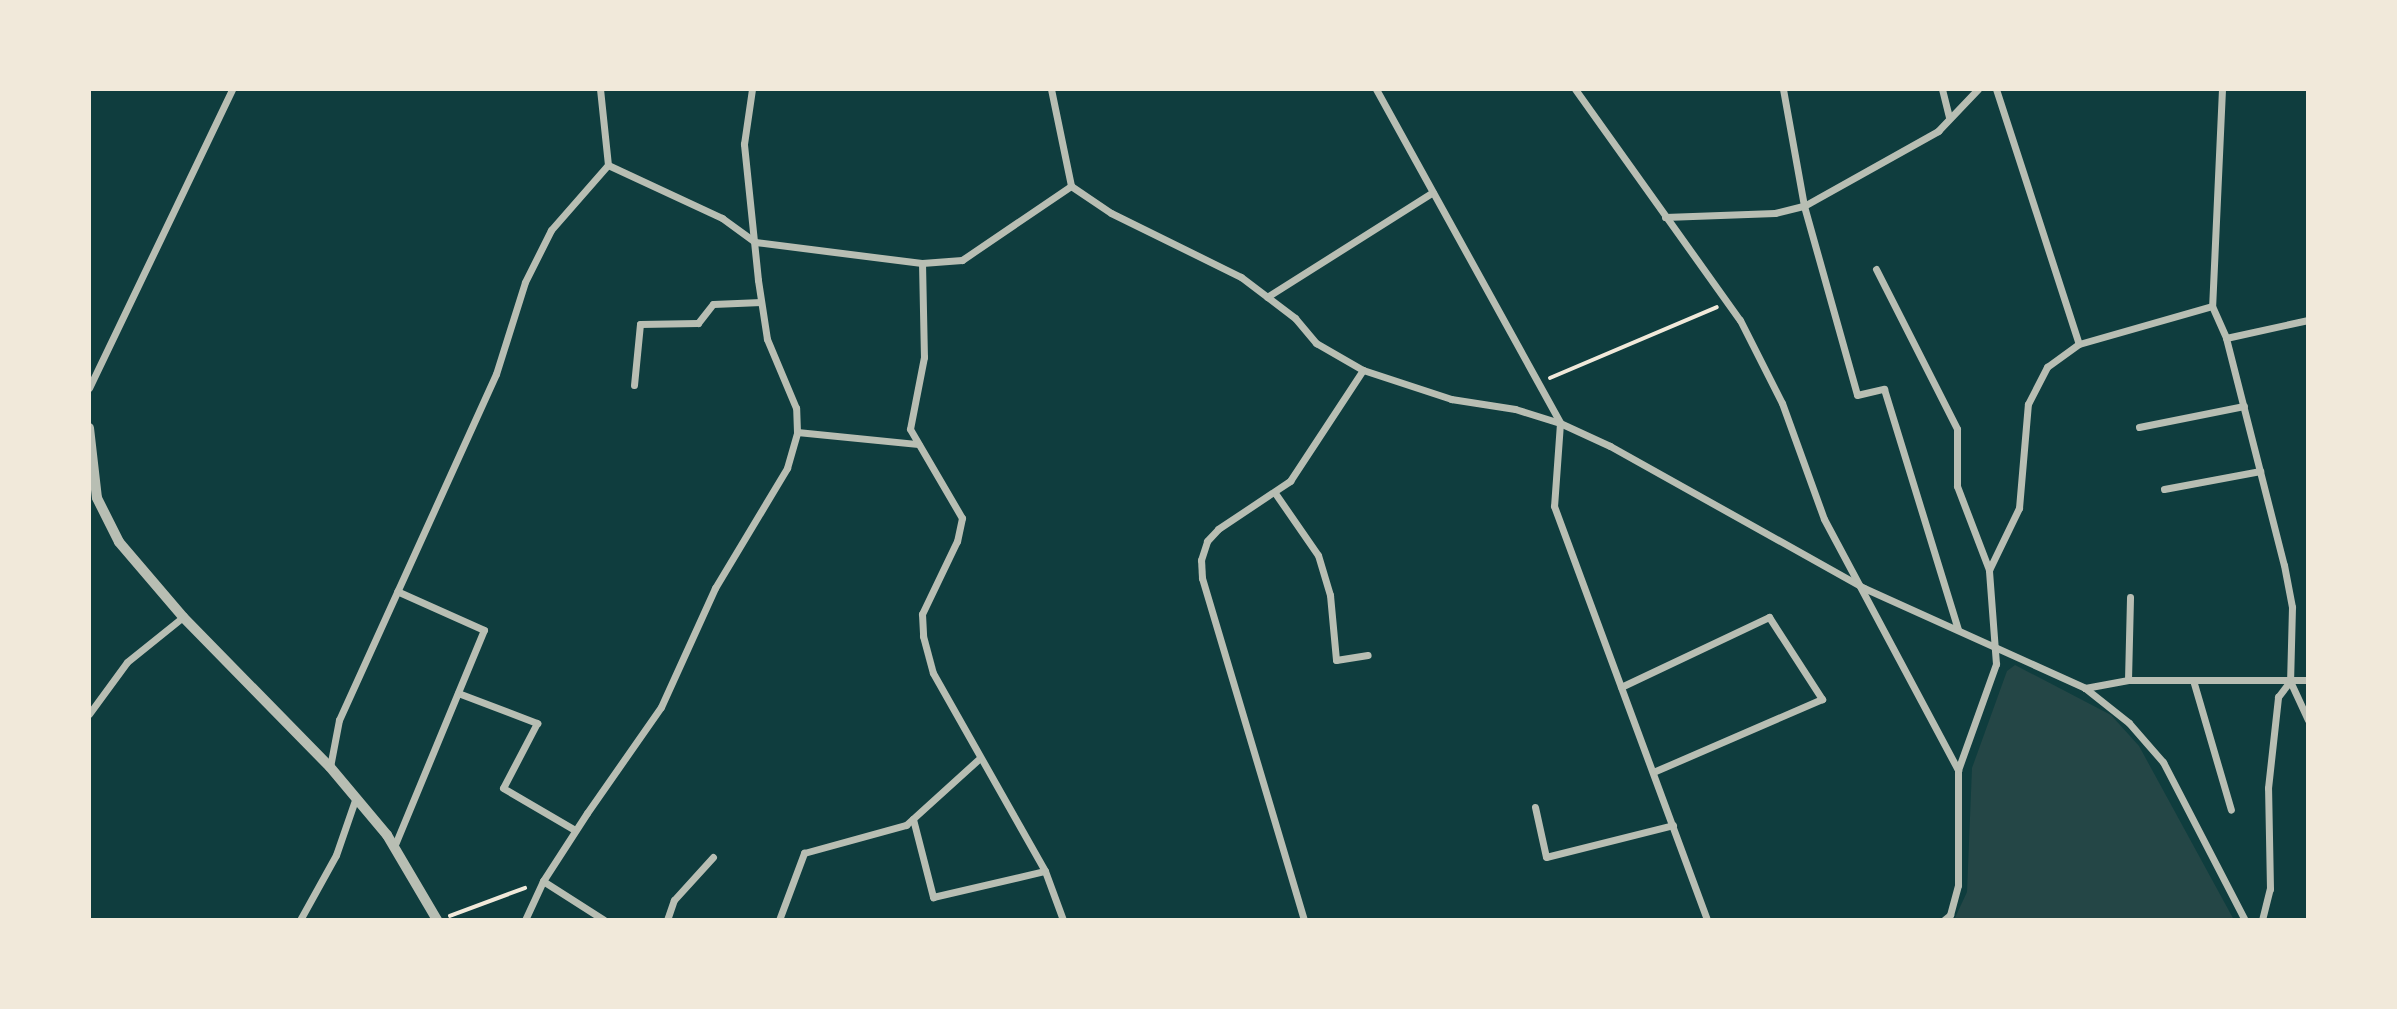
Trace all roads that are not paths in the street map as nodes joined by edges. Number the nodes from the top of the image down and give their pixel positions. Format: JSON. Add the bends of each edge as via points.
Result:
{"nodes":[{"id":1,"x":232,"y":89,"type":"edge"},
{"id":2,"x":600,"y":89,"type":"edge"},
{"id":3,"x":752,"y":89,"type":"edge"},
{"id":4,"x":1051,"y":89,"type":"edge"},
{"id":5,"x":1376,"y":89,"type":"edge"},
{"id":6,"x":1575,"y":89,"type":"edge"},
{"id":7,"x":1783,"y":89,"type":"edge"},
{"id":8,"x":1942,"y":89,"type":"edge"},
{"id":9,"x":1978,"y":89,"type":"edge"},
{"id":10,"x":1996,"y":89,"type":"edge"},
{"id":11,"x":2222,"y":89,"type":"edge"},
{"id":12,"x":1949,"y":117,"type":"junction"},
{"id":13,"x":608,"y":165,"type":"junction"},
{"id":14,"x":1071,"y":186,"type":"junction"},
{"id":15,"x":1433,"y":192,"type":"junction"},
{"id":16,"x":1804,"y":206,"type":"junction"},
{"id":17,"x":1665,"y":218,"type":"junction"},
{"id":18,"x":755,"y":242,"type":"junction"},
{"id":19,"x":922,"y":263,"type":"junction"},
{"id":20,"x":1876,"y":269,"type":"dead end"},
{"id":21,"x":1267,"y":297,"type":"junction"},
{"id":22,"x":761,"y":302,"type":"junction"},
{"id":23,"x":2212,"y":306,"type":"junction"},
{"id":24,"x":2308,"y":320,"type":"edge"},
{"id":25,"x":2226,"y":338,"type":"junction"},
{"id":26,"x":2079,"y":344,"type":"junction"},
{"id":27,"x":1363,"y":370,"type":"junction"},
{"id":28,"x":634,"y":385,"type":"dead end"},
{"id":29,"x":89,"y":388,"type":"edge"},
{"id":30,"x":2244,"y":406,"type":"junction"},
{"id":31,"x":1560,"y":423,"type":"junction"},
{"id":32,"x":2139,"y":426,"type":"dead end"},
{"id":33,"x":89,"y":428,"type":"edge"},
{"id":34,"x":797,"y":432,"type":"junction"},
{"id":35,"x":918,"y":444,"type":"junction"},
{"id":36,"x":2260,"y":471,"type":"junction"},
{"id":37,"x":2164,"y":489,"type":"dead end"},
{"id":38,"x":1275,"y":492,"type":"junction"},
{"id":39,"x":1989,"y":570,"type":"junction"},
{"id":40,"x":1864,"y":588,"type":"junction"},
{"id":41,"x":397,"y":590,"type":"junction"},
{"id":42,"x":2130,"y":597,"type":"dead end"},
{"id":43,"x":183,"y":617,"type":"junction"},
{"id":44,"x":1958,"y":629,"type":"junction"},
{"id":45,"x":1996,"y":646,"type":"junction"},
{"id":46,"x":1368,"y":655,"type":"dead end"},
{"id":47,"x":2128,"y":680,"type":"junction"},
{"id":48,"x":2193,"y":680,"type":"junction"},
{"id":49,"x":2308,"y":680,"type":"edge"},
{"id":50,"x":2290,"y":681,"type":"junction"},
{"id":51,"x":1621,"y":687,"type":"junction"},
{"id":52,"x":2085,"y":688,"type":"junction"},
{"id":53,"x":458,"y":693,"type":"junction"},
{"id":54,"x":89,"y":714,"type":"edge"},
{"id":55,"x":2308,"y":720,"type":"edge"},
{"id":56,"x":980,"y":758,"type":"junction"},
{"id":57,"x":330,"y":767,"type":"junction"},
{"id":58,"x":1958,"y":770,"type":"junction"},
{"id":59,"x":1653,"y":772,"type":"junction"},
{"id":60,"x":355,"y":800,"type":"junction"},
{"id":61,"x":1535,"y":807,"type":"dead end"},
{"id":62,"x":2231,"y":810,"type":"dead end"},
{"id":63,"x":913,"y":819,"type":"junction"},
{"id":64,"x":1673,"y":825,"type":"junction"},
{"id":65,"x":575,"y":831,"type":"junction"},
{"id":66,"x":394,"y":847,"type":"junction"},
{"id":67,"x":713,"y":857,"type":"dead end"},
{"id":68,"x":1045,"y":871,"type":"junction"},
{"id":69,"x":543,"y":881,"type":"junction"},
{"id":70,"x":300,"y":920,"type":"edge"},
{"id":71,"x":439,"y":920,"type":"edge"},
{"id":72,"x":525,"y":920,"type":"edge"},
{"id":73,"x":604,"y":920,"type":"edge"},
{"id":74,"x":667,"y":920,"type":"edge"},
{"id":75,"x":779,"y":920,"type":"edge"},
{"id":76,"x":1063,"y":920,"type":"edge"},
{"id":77,"x":1304,"y":920,"type":"edge"},
{"id":78,"x":1707,"y":920,"type":"edge"},
{"id":79,"x":1944,"y":920,"type":"edge"},
{"id":80,"x":2245,"y":920,"type":"edge"},
{"id":81,"x":2262,"y":920,"type":"edge"}],
"edges":[{"from":1,"to":29,"type":"street"},
{"from":2,"to":13,"type":"street"},
{"from":3,"to":18,"type":"street","via":[[744,144]]},
{"from":4,"to":14,"type":"street"},
{"from":5,"to":15,"type":"street"},
{"from":6,"to":17,"type":"street"},
{"from":7,"to":16,"type":"street"},
{"from":8,"to":12,"type":"street"},
{"from":9,"to":12,"type":"street"},
{"from":10,"to":26,"type":"street"},
{"from":11,"to":23,"type":"street"},
{"from":12,"to":16,"type":"street","via":[[1938,131]]},
{"from":13,"to":18,"type":"street","via":[[722,218]]},
{"from":13,"to":41,"type":"street","via":[[551,230],[525,282],[496,374]]},
{"from":14,"to":19,"type":"street","via":[[962,260]]},
{"from":14,"to":21,"type":"street","via":[[1111,213],[1241,277]]},
{"from":15,"to":21,"type":"street"},
{"from":15,"to":31,"type":"street"},
{"from":16,"to":17,"type":"street","via":[[1775,213]]},
{"from":16,"to":44,"type":"street","via":[[1857,395],[1884,390]]},
{"from":17,"to":40,"type":"street","via":[[1727,303],[1782,403],[1824,519]]},
{"from":18,"to":19,"type":"street"},
{"from":18,"to":22,"type":"street"},
{"from":19,"to":35,"type":"street","via":[[924,357],[910,429]]},
{"from":20,"to":39,"type":"street","via":[[1956,429],[1957,486]]},
{"from":21,"to":27,"type":"street","via":[[1316,343]]},
{"from":22,"to":28,"type":"street","via":[[713,304],[698,323],[640,324]]},
{"from":22,"to":34,"type":"street","via":[[766,339],[796,408]]},
{"from":23,"to":25,"type":"street"},
{"from":23,"to":26,"type":"street"},
{"from":24,"to":25,"type":"street"},
{"from":25,"to":30,"type":"street"},
{"from":26,"to":39,"type":"street","via":[[2047,367],[2028,404],[2019,508]]},
{"from":27,"to":31,"type":"street","via":[[1451,399],[1515,409]]},
{"from":27,"to":38,"type":"street","via":[[1290,481]]},
{"from":30,"to":32,"type":"street"},
{"from":30,"to":36,"type":"street"},
{"from":31,"to":40,"type":"street","via":[[1610,446]]},
{"from":31,"to":51,"type":"street","via":[[1554,506]]},
{"from":33,"to":43,"type":"street","via":[[97,498],[119,542]]},
{"from":34,"to":35,"type":"street"},
{"from":34,"to":65,"type":"street","via":[[787,468],[715,588],[662,707]]},
{"from":35,"to":56,"type":"street","via":[[962,518],[957,541],[922,614],[923,636],[933,673]]},
{"from":36,"to":37,"type":"street"},
{"from":36,"to":50,"type":"street","via":[[2292,607]]},
{"from":38,"to":46,"type":"street","via":[[1318,555],[1330,595],[1336,660]]},
{"from":38,"to":77,"type":"street","via":[[1207,541],[1202,569]]},
{"from":39,"to":45,"type":"street"},
{"from":40,"to":44,"type":"street"},
{"from":40,"to":58,"type":"street"},
{"from":41,"to":53,"type":"street","via":[[484,630]]},
{"from":41,"to":57,"type":"street","via":[[340,720]]},
{"from":42,"to":47,"type":"street"},
{"from":43,"to":54,"type":"street","via":[[127,662]]},
{"from":43,"to":57,"type":"street"},
{"from":44,"to":45,"type":"street"},
{"from":45,"to":52,"type":"street"},
{"from":45,"to":58,"type":"street","via":[[1996,664]]},
{"from":47,"to":48,"type":"street"},
{"from":47,"to":52,"type":"street"},
{"from":48,"to":50,"type":"street"},
{"from":48,"to":62,"type":"street"},
{"from":49,"to":50,"type":"street"},
{"from":50,"to":55,"type":"street"},
{"from":50,"to":81,"type":"street","via":[[2278,697],[2268,788],[2270,889]]},
{"from":51,"to":59,"type":"street"},
{"from":51,"to":59,"type":"street","via":[[1769,617],[1822,699]]},
{"from":52,"to":80,"type":"street","via":[[2129,723],[2163,762]]},
{"from":53,"to":65,"type":"street","via":[[537,723],[503,788]]},
{"from":53,"to":66,"type":"street"},
{"from":56,"to":63,"type":"street"},
{"from":56,"to":68,"type":"street"},
{"from":57,"to":60,"type":"street"},
{"from":58,"to":79,"type":"street","via":[[1958,885],[1950,915]]},
{"from":59,"to":64,"type":"street"},
{"from":60,"to":66,"type":"street"},
{"from":60,"to":70,"type":"street","via":[[336,855]]},
{"from":61,"to":64,"type":"street","via":[[1546,857]]},
{"from":63,"to":68,"type":"street","via":[[933,897]]},
{"from":63,"to":75,"type":"street","via":[[906,825],[804,853]]},
{"from":64,"to":78,"type":"street"},
{"from":65,"to":69,"type":"street"},
{"from":66,"to":71,"type":"street"},
{"from":67,"to":74,"type":"street","via":[[674,900]]},
{"from":68,"to":76,"type":"street"},
{"from":69,"to":72,"type":"street"},
{"from":69,"to":73,"type":"street"}]}
